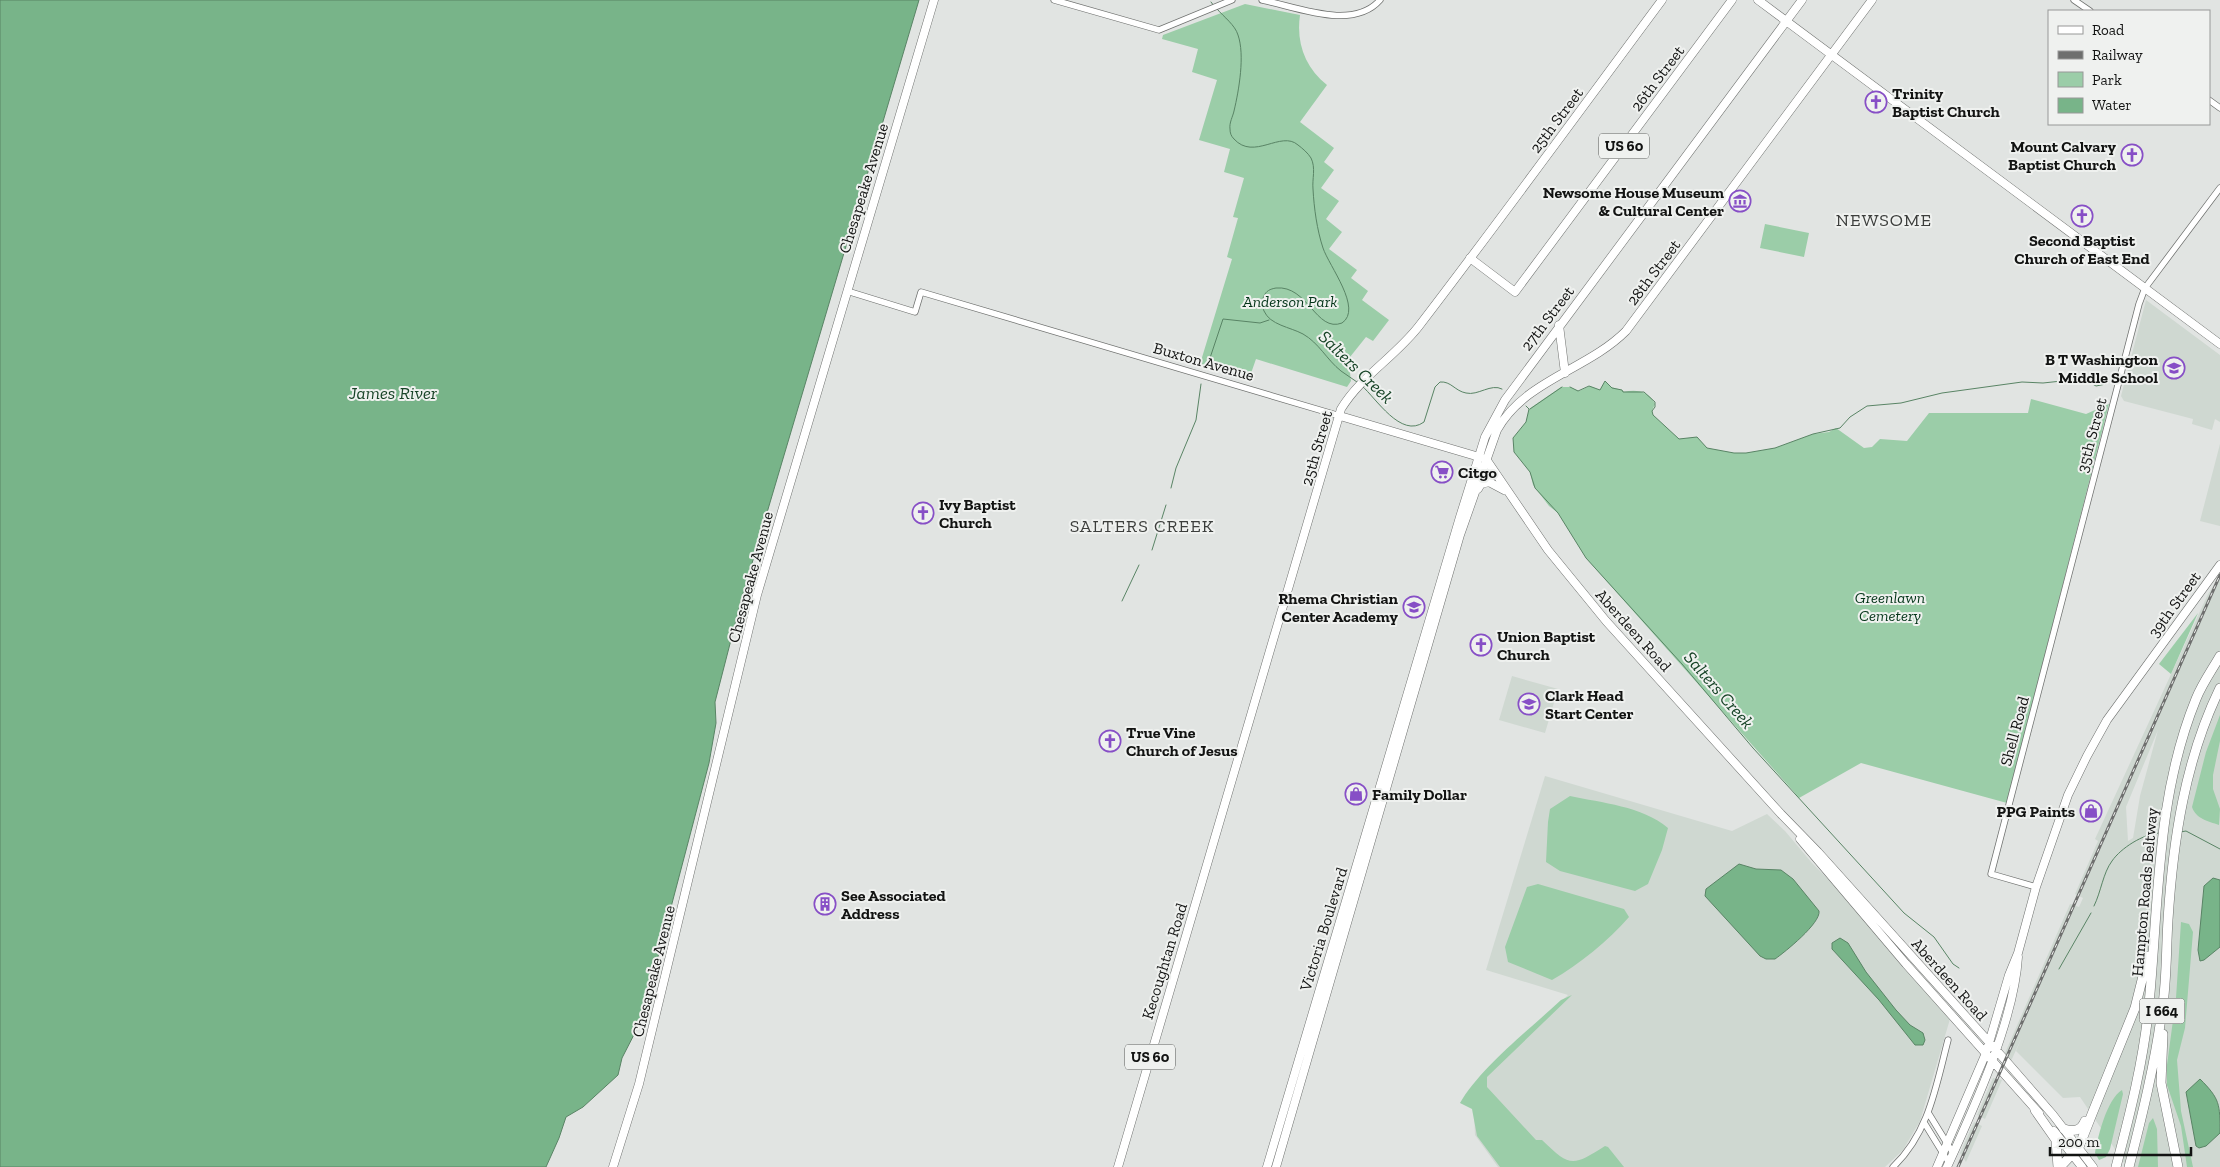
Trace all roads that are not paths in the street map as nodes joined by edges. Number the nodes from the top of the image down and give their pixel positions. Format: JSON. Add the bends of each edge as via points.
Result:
{"nodes":[{"id":1,"x":934,"y":0,"type":"edge"},
{"id":2,"x":1054,"y":0,"type":"edge"},
{"id":3,"x":1232,"y":0,"type":"edge"},
{"id":4,"x":1262,"y":0,"type":"edge"},
{"id":5,"x":1380,"y":0,"type":"edge"},
{"id":6,"x":1662,"y":0,"type":"edge"},
{"id":7,"x":1732,"y":0,"type":"edge"},
{"id":8,"x":1758,"y":0,"type":"edge"},
{"id":9,"x":1802,"y":0,"type":"edge"},
{"id":10,"x":1872,"y":0,"type":"edge"},
{"id":11,"x":2074,"y":0,"type":"edge"},
{"id":12,"x":2089,"y":10,"type":"edge"},
{"id":13,"x":1786,"y":21,"type":"junction"},
{"id":14,"x":1831,"y":55,"type":"junction"},
{"id":15,"x":2220,"y":188,"type":"edge"},
{"id":16,"x":1470,"y":258,"type":"junction"},
{"id":17,"x":2145,"y":288,"type":"junction"},
{"id":18,"x":847,"y":291,"type":"junction"},
{"id":19,"x":1559,"y":325,"type":"junction"},
{"id":20,"x":2220,"y":344,"type":"edge"},
{"id":21,"x":1565,"y":373,"type":"junction"},
{"id":22,"x":1340,"y":416,"type":"junction"},
{"id":23,"x":1482,"y":458,"type":"junction"},
{"id":24,"x":1506,"y":491,"type":"junction"},
{"id":25,"x":1476,"y":493,"type":"junction"},
{"id":26,"x":2220,"y":565,"type":"edge"},
{"id":27,"x":2063,"y":596,"type":"joint"},
{"id":28,"x":2220,"y":656,"type":"edge"},
{"id":29,"x":2220,"y":688,"type":"edge"},
{"id":30,"x":1409,"y":700,"type":"junction"},
{"id":31,"x":1780,"y":814,"type":"junction"},
{"id":32,"x":1212,"y":849,"type":"joint"},
{"id":33,"x":2036,"y":887,"type":"junction"},
{"id":34,"x":2154,"y":932,"type":"junction"},
{"id":35,"x":2018,"y":953,"type":"junction"},
{"id":36,"x":2162,"y":1011,"type":"junction"},
{"id":37,"x":1948,"y":1040,"type":"dead end"},
{"id":38,"x":1990,"y":1044,"type":"junction"},
{"id":39,"x":1995,"y":1050,"type":"junction"},
{"id":40,"x":1986,"y":1053,"type":"junction"},
{"id":41,"x":1992,"y":1060,"type":"junction"},
{"id":42,"x":2107,"y":1076,"type":"junction"},
{"id":43,"x":2035,"y":1110,"type":"junction"},
{"id":44,"x":1929,"y":1114,"type":"junction"},
{"id":45,"x":1925,"y":1124,"type":"junction"},
{"id":46,"x":2064,"y":1129,"type":"junction"},
{"id":47,"x":1947,"y":1143,"type":"junction"},
{"id":48,"x":2075,"y":1150,"type":"junction"},
{"id":49,"x":1943,"y":1153,"type":"junction"},
{"id":50,"x":1954,"y":1153,"type":"junction"},
{"id":51,"x":1948,"y":1165,"type":"edge"},
{"id":52,"x":2116,"y":1166,"type":"edge"},
{"id":53,"x":612,"y":1167,"type":"edge"},
{"id":54,"x":1118,"y":1167,"type":"edge"},
{"id":55,"x":1267,"y":1167,"type":"edge"},
{"id":56,"x":1276,"y":1167,"type":"edge"},
{"id":57,"x":1893,"y":1167,"type":"edge"},
{"id":58,"x":1937,"y":1167,"type":"edge"},
{"id":59,"x":2059,"y":1167,"type":"edge"},
{"id":60,"x":2082,"y":1167,"type":"edge"},
{"id":61,"x":2093,"y":1167,"type":"edge"},
{"id":62,"x":2129,"y":1167,"type":"edge"},
{"id":63,"x":2178,"y":1167,"type":"edge"}],
"edges":[{"from":1,"to":18,"type":"main road","name":"Chesapeake Avenue"},
{"from":2,"to":3,"type":"street","via":[[1159,30]]},
{"from":4,"to":5,"type":"street","via":[[1344,16],[1362,13]]},
{"from":6,"to":16,"type":"main road","name":"25th Street","number":"US 60"},
{"from":7,"to":16,"type":"main road","name":"26th Street","number":"US 60","via":[[1515,292]]},
{"from":8,"to":13,"type":"main road"},
{"from":9,"to":13,"type":"main road","name":"27th Street"},
{"from":10,"to":14,"type":"main road","name":"28th Street"},
{"from":11,"to":12,"type":"street"},
{"from":13,"to":14,"type":"main road"},
{"from":13,"to":19,"type":"main road","name":"27th Street"},
{"from":14,"to":17,"type":"main road"},
{"from":14,"to":21,"type":"main road","name":"28th Street","via":[[1626,331],[1602,352]]},
{"from":15,"to":17,"type":"street","name":"35th Street"},
{"from":16,"to":22,"type":"main road","name":"25th Street","number":"US 60","via":[[1417,328],[1364,379],[1344,405]]},
{"from":17,"to":20,"type":"main road"},
{"from":17,"to":27,"type":"street","name":"35th Street","via":[[2138,304]]},
{"from":18,"to":22,"type":"street","name":"Buxton Avenue","via":[[915,312],[921,292]]},
{"from":18,"to":53,"type":"main road","name":"Chesapeake Avenue","via":[[757,595],[639,1084]]},
{"from":19,"to":21,"type":"main road"},
{"from":19,"to":23,"type":"main road","name":"27th Street","via":[[1497,412]]},
{"from":21,"to":23,"type":"main road","name":"28th Street","via":[[1541,385],[1513,408]]},
{"from":22,"to":23,"type":"main road","name":"Buxton Avenue"},
{"from":22,"to":32,"type":"main road","name":"25th Street","number":"US 60"},
{"from":23,"to":24,"type":"main road","name":"Aberdeen Road"},
{"from":23,"to":25,"type":"main road","name":"27th Street"},
{"from":23,"to":30,"type":"main road","name":"27th Street"},
{"from":24,"to":25,"type":"main road","via":[[1487,482],[1481,484]]},
{"from":24,"to":31,"type":"main road","name":"Aberdeen Road","via":[[1578,588]]},
{"from":25,"to":30,"type":"main road","name":"27th Street"},
{"from":26,"to":33,"type":"main road","name":"39th Street","via":[[2107,720],[2068,795]]},
{"from":27,"to":33,"type":"street","name":"Shell Road","via":[[1991,874]]},
{"from":28,"to":34,"type":"highway","name":"Hampton Roads Beltway","number":"I 664","via":[[2196,698],[2174,768],[2160,854]]},
{"from":29,"to":36,"type":"highway","name":"Hampton Roads Beltway","number":"I 664","via":[[2196,748],[2180,809]]},
{"from":30,"to":55,"type":"main road","name":"Victoria Boulevard"},
{"from":30,"to":56,"type":"main road","name":"Victoria Boulevard"},
{"from":31,"to":38,"type":"main road","name":"Aberdeen Road"},
{"from":31,"to":40,"type":"main road","name":"Aberdeen Road","via":[[1813,857]]},
{"from":32,"to":54,"type":"main road","name":"Kecoughtan Road","number":"US 60"},
{"from":33,"to":35,"type":"main road","name":"39th Street"},
{"from":34,"to":42,"type":"highway","via":[[2135,1008]]},
{"from":34,"to":52,"type":"highway","name":"Hampton Roads Beltway","number":"I 664","via":[[2144,1040]]},
{"from":35,"to":38,"type":"main road"},
{"from":35,"to":39,"type":"main road","via":[[2017,975]]},
{"from":36,"to":62,"type":"highway","name":"Hampton Roads Beltway","number":"I 664"},
{"from":36,"to":63,"type":"highway","via":[[2161,1083]]},
{"from":37,"to":44,"type":"street"},
{"from":38,"to":39,"type":"main road","name":"Aberdeen Road"},
{"from":38,"to":40,"type":"main road"},
{"from":39,"to":41,"type":"main road"},
{"from":39,"to":46,"type":"main road","name":"Aberdeen Road"},
{"from":40,"to":41,"type":"main road","name":"Aberdeen Road"},
{"from":40,"to":47,"type":"main road"},
{"from":41,"to":43,"type":"main road","name":"Aberdeen Road"},
{"from":41,"to":50,"type":"main road"},
{"from":42,"to":46,"type":"highway","via":[[2082,1127],[2074,1131]]},
{"from":42,"to":48,"type":"highway"},
{"from":43,"to":48,"type":"main road","name":"Aberdeen Road"},
{"from":43,"to":59,"type":"highway","via":[[2056,1140]]},
{"from":44,"to":45,"type":"street"},
{"from":44,"to":47,"type":"street"},
{"from":45,"to":49,"type":"street"},
{"from":45,"to":57,"type":"street","via":[[1912,1146]]},
{"from":46,"to":48,"type":"main road","name":"Aberdeen Road"},
{"from":47,"to":49,"type":"main road"},
{"from":47,"to":50,"type":"street"},
{"from":48,"to":59,"type":"highway"},
{"from":48,"to":60,"type":"main road","name":"Aberdeen Road"},
{"from":48,"to":61,"type":"main road","name":"Aberdeen Road"},
{"from":49,"to":51,"type":"street"},
{"from":49,"to":58,"type":"main road"},
{"from":50,"to":51,"type":"main road"}]}
